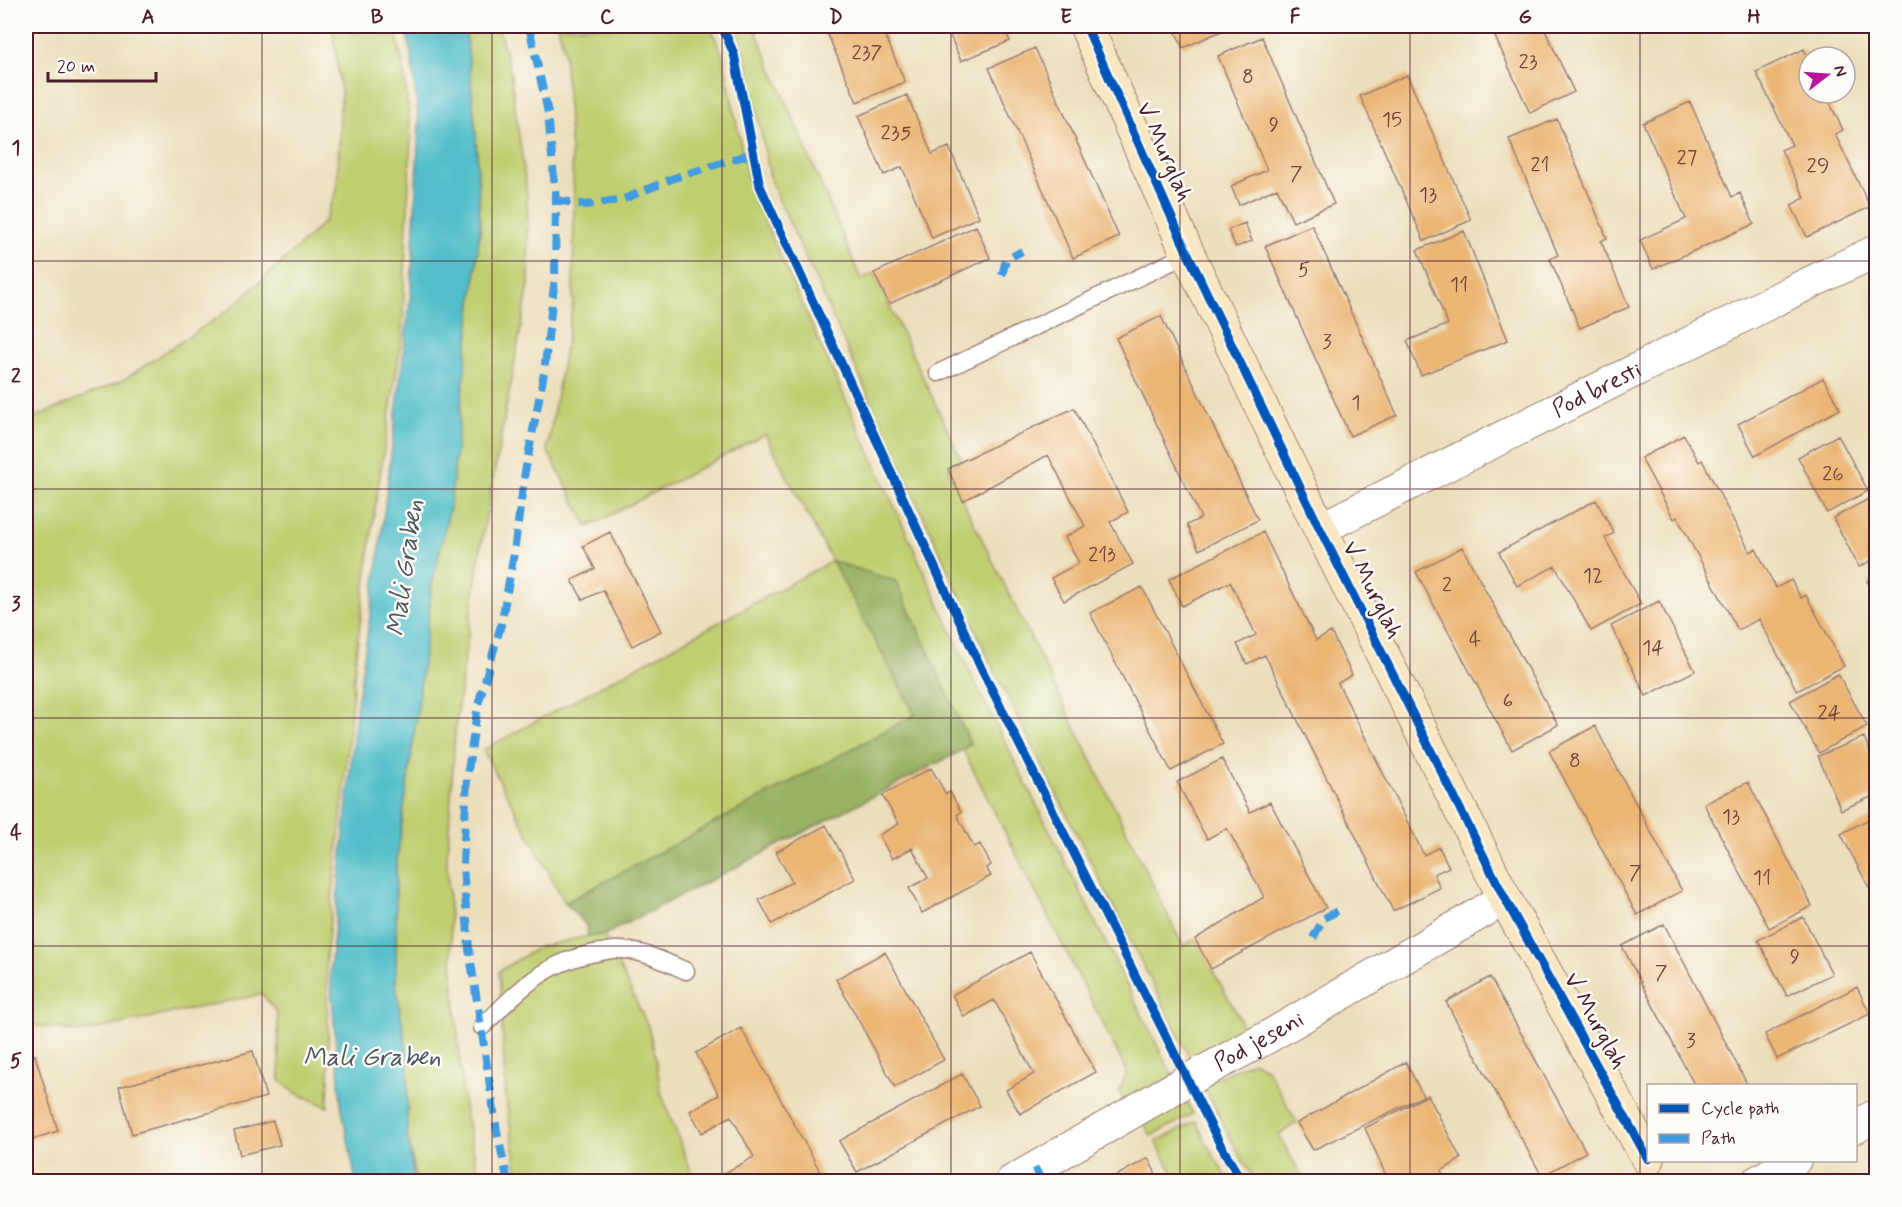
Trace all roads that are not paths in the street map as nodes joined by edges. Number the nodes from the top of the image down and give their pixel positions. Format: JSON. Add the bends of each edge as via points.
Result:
{"nodes":[{"id":1,"x":1086,"y":26,"type":"edge"},
{"id":2,"x":1876,"y":251,"type":"edge"},
{"id":3,"x":1188,"y":254,"type":"junction"},
{"id":4,"x":938,"y":373,"type":"dead end"},
{"id":5,"x":1320,"y":529,"type":"junction"},
{"id":6,"x":1504,"y":897,"type":"junction"},
{"id":7,"x":686,"y":971,"type":"dead end"},
{"id":8,"x":482,"y":1028,"type":"dead end"},
{"id":9,"x":1876,"y":1115,"type":"edge"},
{"id":10,"x":1857,"y":1125,"type":"edge"},
{"id":11,"x":1647,"y":1156,"type":"edge"},
{"id":12,"x":1650,"y":1162,"type":"edge"},
{"id":13,"x":1793,"y":1162,"type":"edge"},
{"id":14,"x":1011,"y":1182,"type":"edge"},
{"id":15,"x":1661,"y":1182,"type":"edge"},
{"id":16,"x":1757,"y":1182,"type":"edge"}],
"edges":[{"from":1,"to":3,"type":"street","name":"V Murglah"},
{"from":2,"to":5,"type":"street","name":"Pod bresti"},
{"from":3,"to":4,"type":"lane"},
{"from":3,"to":5,"type":"street","name":"V Murglah"},
{"from":5,"to":6,"type":"street","name":"V Murglah"},
{"from":6,"to":11,"type":"street","name":"V Murglah"},
{"from":6,"to":14,"type":"street","name":"Pod jeseni"},
{"from":7,"to":8,"type":"lane","via":[[655,957],[620,949],[582,955],[546,970],[519,989]]},
{"from":9,"to":10,"type":"street"},
{"from":12,"to":15,"type":"street","name":"V Murglah"},
{"from":13,"to":16,"type":"street"}]}
